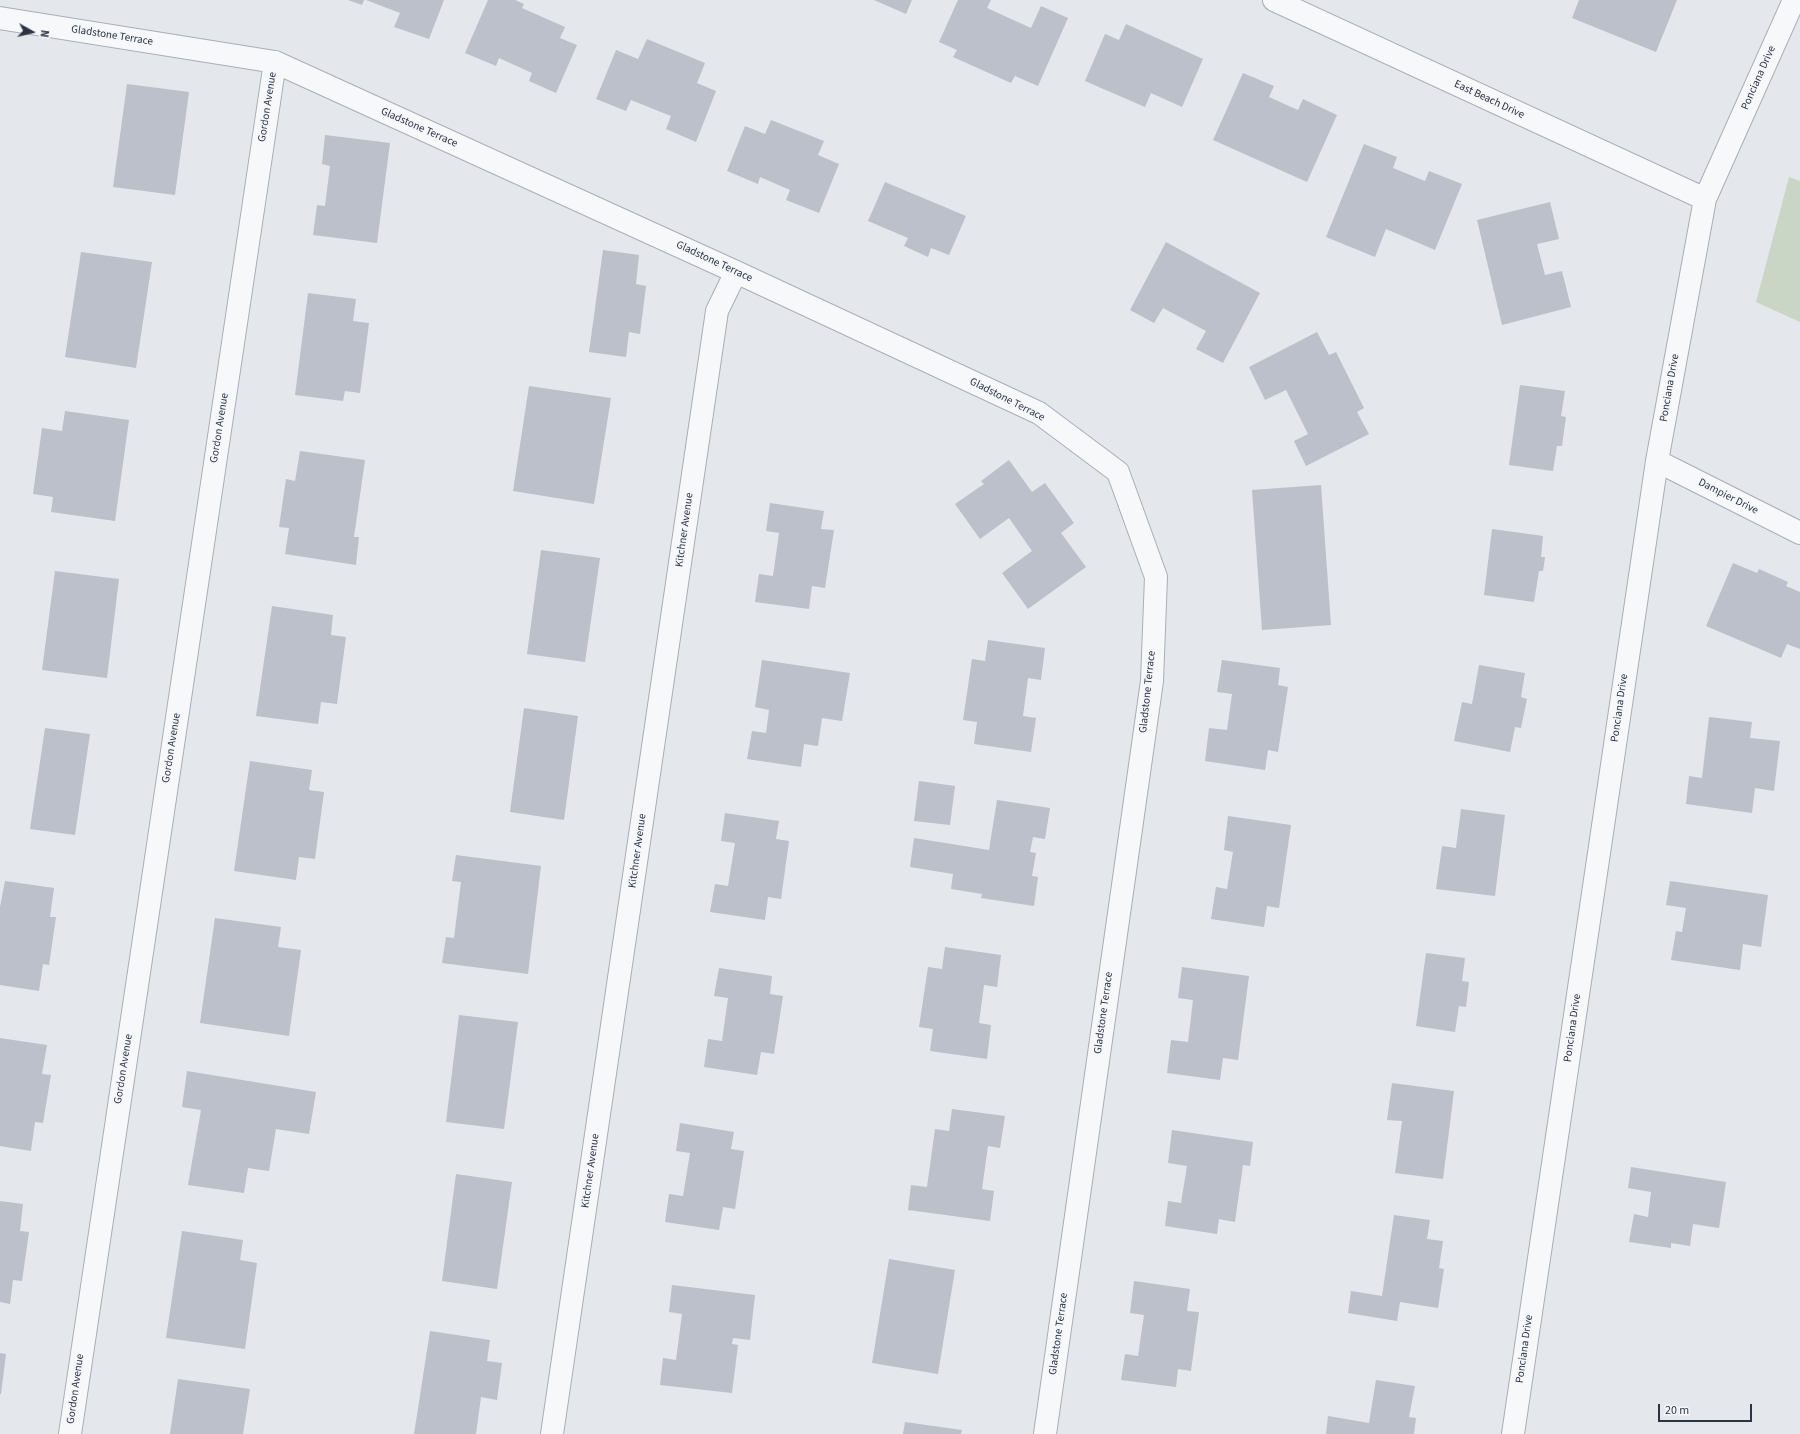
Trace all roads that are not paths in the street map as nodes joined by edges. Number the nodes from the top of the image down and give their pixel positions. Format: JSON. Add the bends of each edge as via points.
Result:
{"nodes":[{"id":1,"x":1274,"y":0,"type":"edge"},
{"id":2,"x":1794,"y":0,"type":"edge"},
{"id":3,"x":1296,"y":5,"type":"edge"},
{"id":4,"x":0,"y":18,"type":"edge"},
{"id":5,"x":275,"y":62,"type":"junction"},
{"id":6,"x":1705,"y":199,"type":"junction"},
{"id":7,"x":736,"y":272,"type":"junction"},
{"id":8,"x":1657,"y":461,"type":"junction"},
{"id":9,"x":1800,"y":533,"type":"edge"},
{"id":10,"x":70,"y":1434,"type":"edge"},
{"id":11,"x":552,"y":1434,"type":"edge"},
{"id":12,"x":1045,"y":1434,"type":"edge"},
{"id":13,"x":1513,"y":1434,"type":"edge"}],
"edges":[{"from":1,"to":3,"type":"street","name":"East Beach Drive"},
{"from":2,"to":6,"type":"street","name":"Ponciana Drive"},
{"from":3,"to":6,"type":"street","name":"East Beach Drive"},
{"from":4,"to":5,"type":"street","name":"Gladstone Terrace"},
{"from":5,"to":7,"type":"street","name":"Gladstone Terrace"},
{"from":5,"to":10,"type":"street","name":"Gordon Avenue"},
{"from":6,"to":8,"type":"street","name":"Ponciana Drive"},
{"from":7,"to":11,"type":"street","name":"Kitchner Avenue","via":[[717,311]]},
{"from":7,"to":12,"type":"street","name":"Gladstone Terrace","via":[[1039,413],[1118,472],[1156,577],[1152,681]]},
{"from":8,"to":9,"type":"street","name":"Dampier Drive"},
{"from":8,"to":13,"type":"street","name":"Ponciana Drive"}]}
